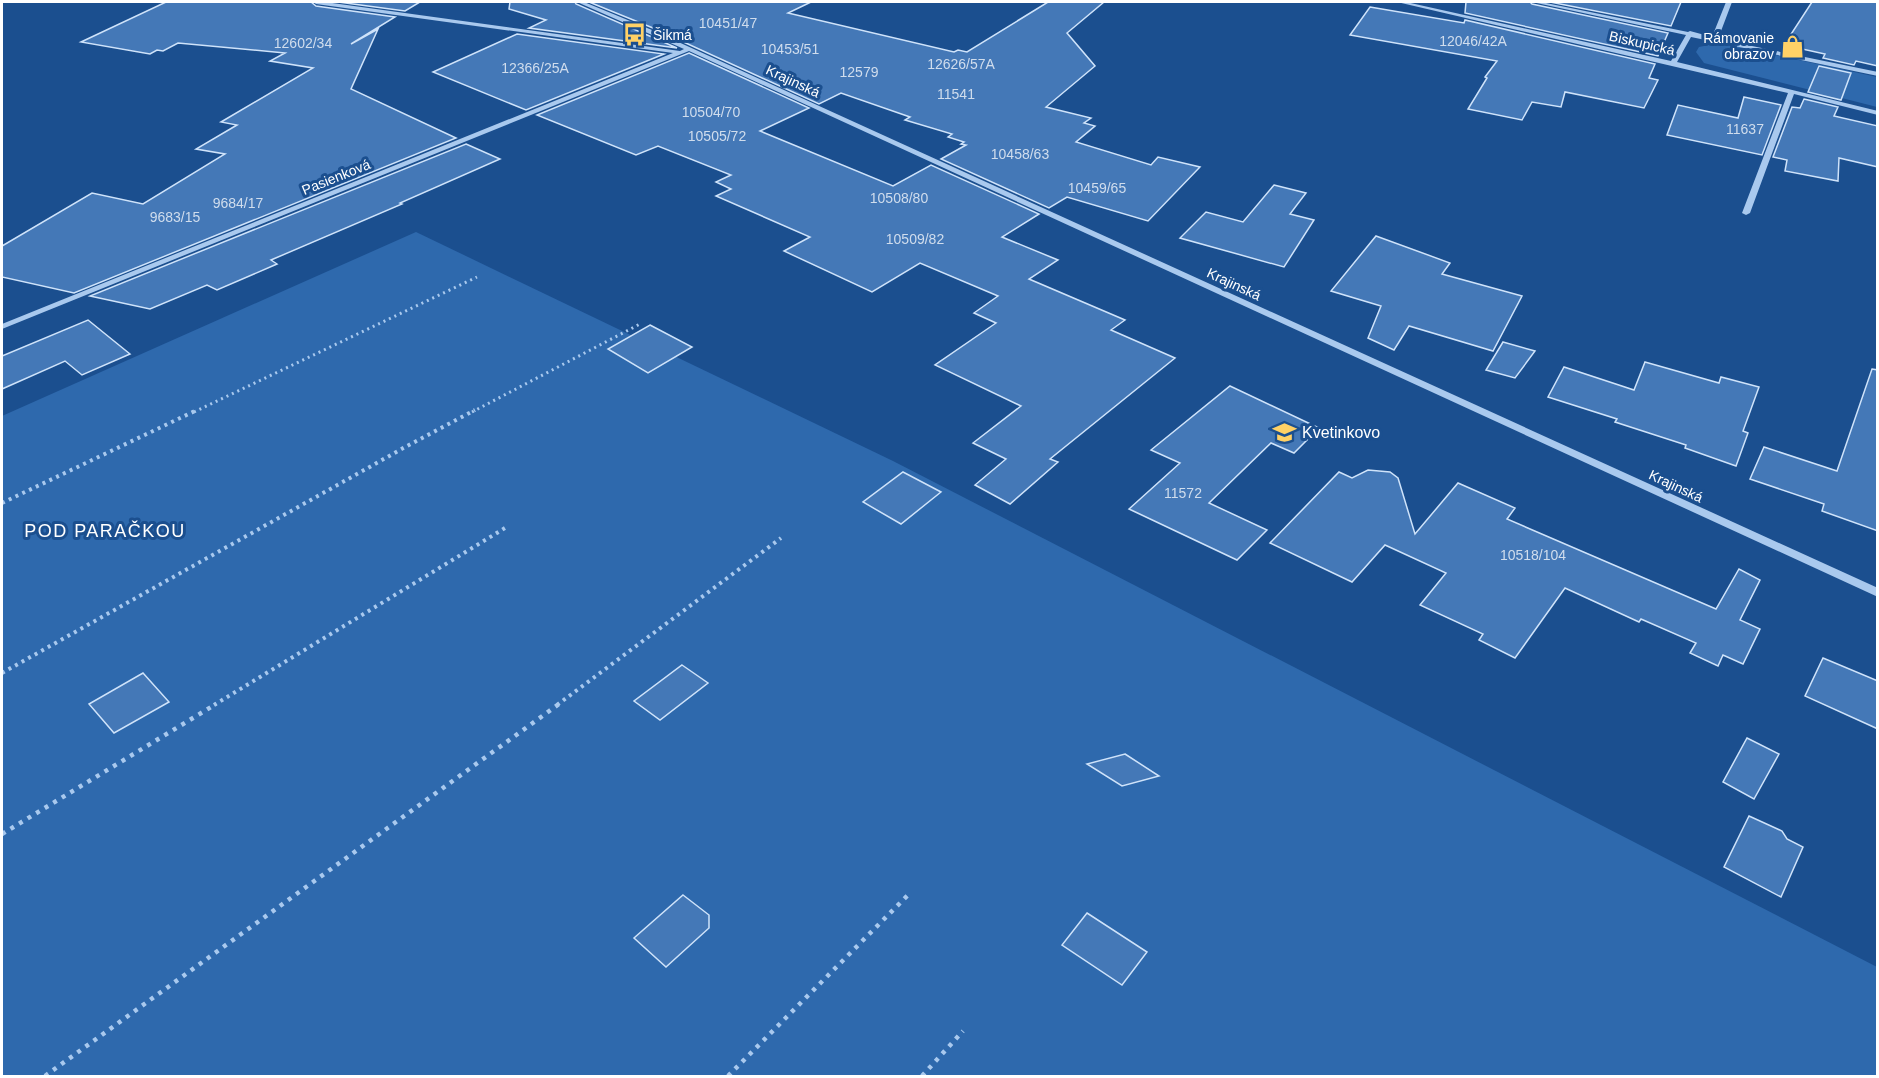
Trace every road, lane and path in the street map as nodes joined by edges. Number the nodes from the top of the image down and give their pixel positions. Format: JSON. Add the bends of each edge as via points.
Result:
{"nodes":[{"id":1,"x":316,"y":2,"type":"edge"},
{"id":2,"x":579,"y":2,"type":"edge"},
{"id":3,"x":1400,"y":2,"type":"edge"},
{"id":4,"x":1535,"y":2,"type":"edge"},
{"id":5,"x":1729,"y":2,"type":"edge"},
{"id":6,"x":1690,"y":33,"type":"junction"},
{"id":7,"x":1715,"y":38,"type":"junction"},
{"id":8,"x":689,"y":49,"type":"junction"},
{"id":9,"x":680,"y":52,"type":"junction"},
{"id":10,"x":1673,"y":63,"type":"junction"},
{"id":11,"x":1878,"y":74,"type":"edge"},
{"id":12,"x":1792,"y":91,"type":"junction"},
{"id":13,"x":1878,"y":113,"type":"edge"},
{"id":14,"x":1746,"y":213,"type":"dead end"},
{"id":15,"x":477,"y":278,"type":"dead end"},
{"id":16,"x":640,"y":324,"type":"dead end"},
{"id":17,"x":2,"y":327,"type":"edge"},
{"id":18,"x":2,"y":503,"type":"edge"},
{"id":19,"x":505,"y":528,"type":"dead end"},
{"id":20,"x":782,"y":538,"type":"dead end"},
{"id":21,"x":1878,"y":593,"type":"edge"},
{"id":22,"x":2,"y":673,"type":"edge"},
{"id":23,"x":2,"y":834,"type":"edge"},
{"id":24,"x":911,"y":892,"type":"dead end"},
{"id":25,"x":963,"y":1031,"type":"dead end"},
{"id":26,"x":45,"y":1077,"type":"edge"},
{"id":27,"x":728,"y":1077,"type":"edge"},
{"id":28,"x":922,"y":1077,"type":"edge"}],
"edges":[{"from":1,"to":9,"type":"street"},
{"from":2,"to":8,"type":"street","name":"Krajinská"},
{"from":3,"to":10,"type":"street","name":"Biskupická"},
{"from":4,"to":6,"type":"street","name":"Biskupická"},
{"from":5,"to":7,"type":"street"},
{"from":6,"to":7,"type":"street","name":"Biskupická"},
{"from":6,"to":10,"type":"street"},
{"from":7,"to":11,"type":"street","name":"Biskupická"},
{"from":8,"to":9,"type":"street"},
{"from":8,"to":21,"type":"street","name":"Krajinská"},
{"from":9,"to":17,"type":"street","name":"Pasienková"},
{"from":10,"to":12,"type":"street","name":"Biskupická"},
{"from":12,"to":13,"type":"street","name":"Biskupická"},
{"from":12,"to":14,"type":"street"},
{"from":15,"to":18,"type":"path"},
{"from":16,"to":22,"type":"path","via":[[408,446]]},
{"from":19,"to":23,"type":"path"},
{"from":20,"to":26,"type":"path"},
{"from":24,"to":27,"type":"path"},
{"from":25,"to":28,"type":"path"}]}
